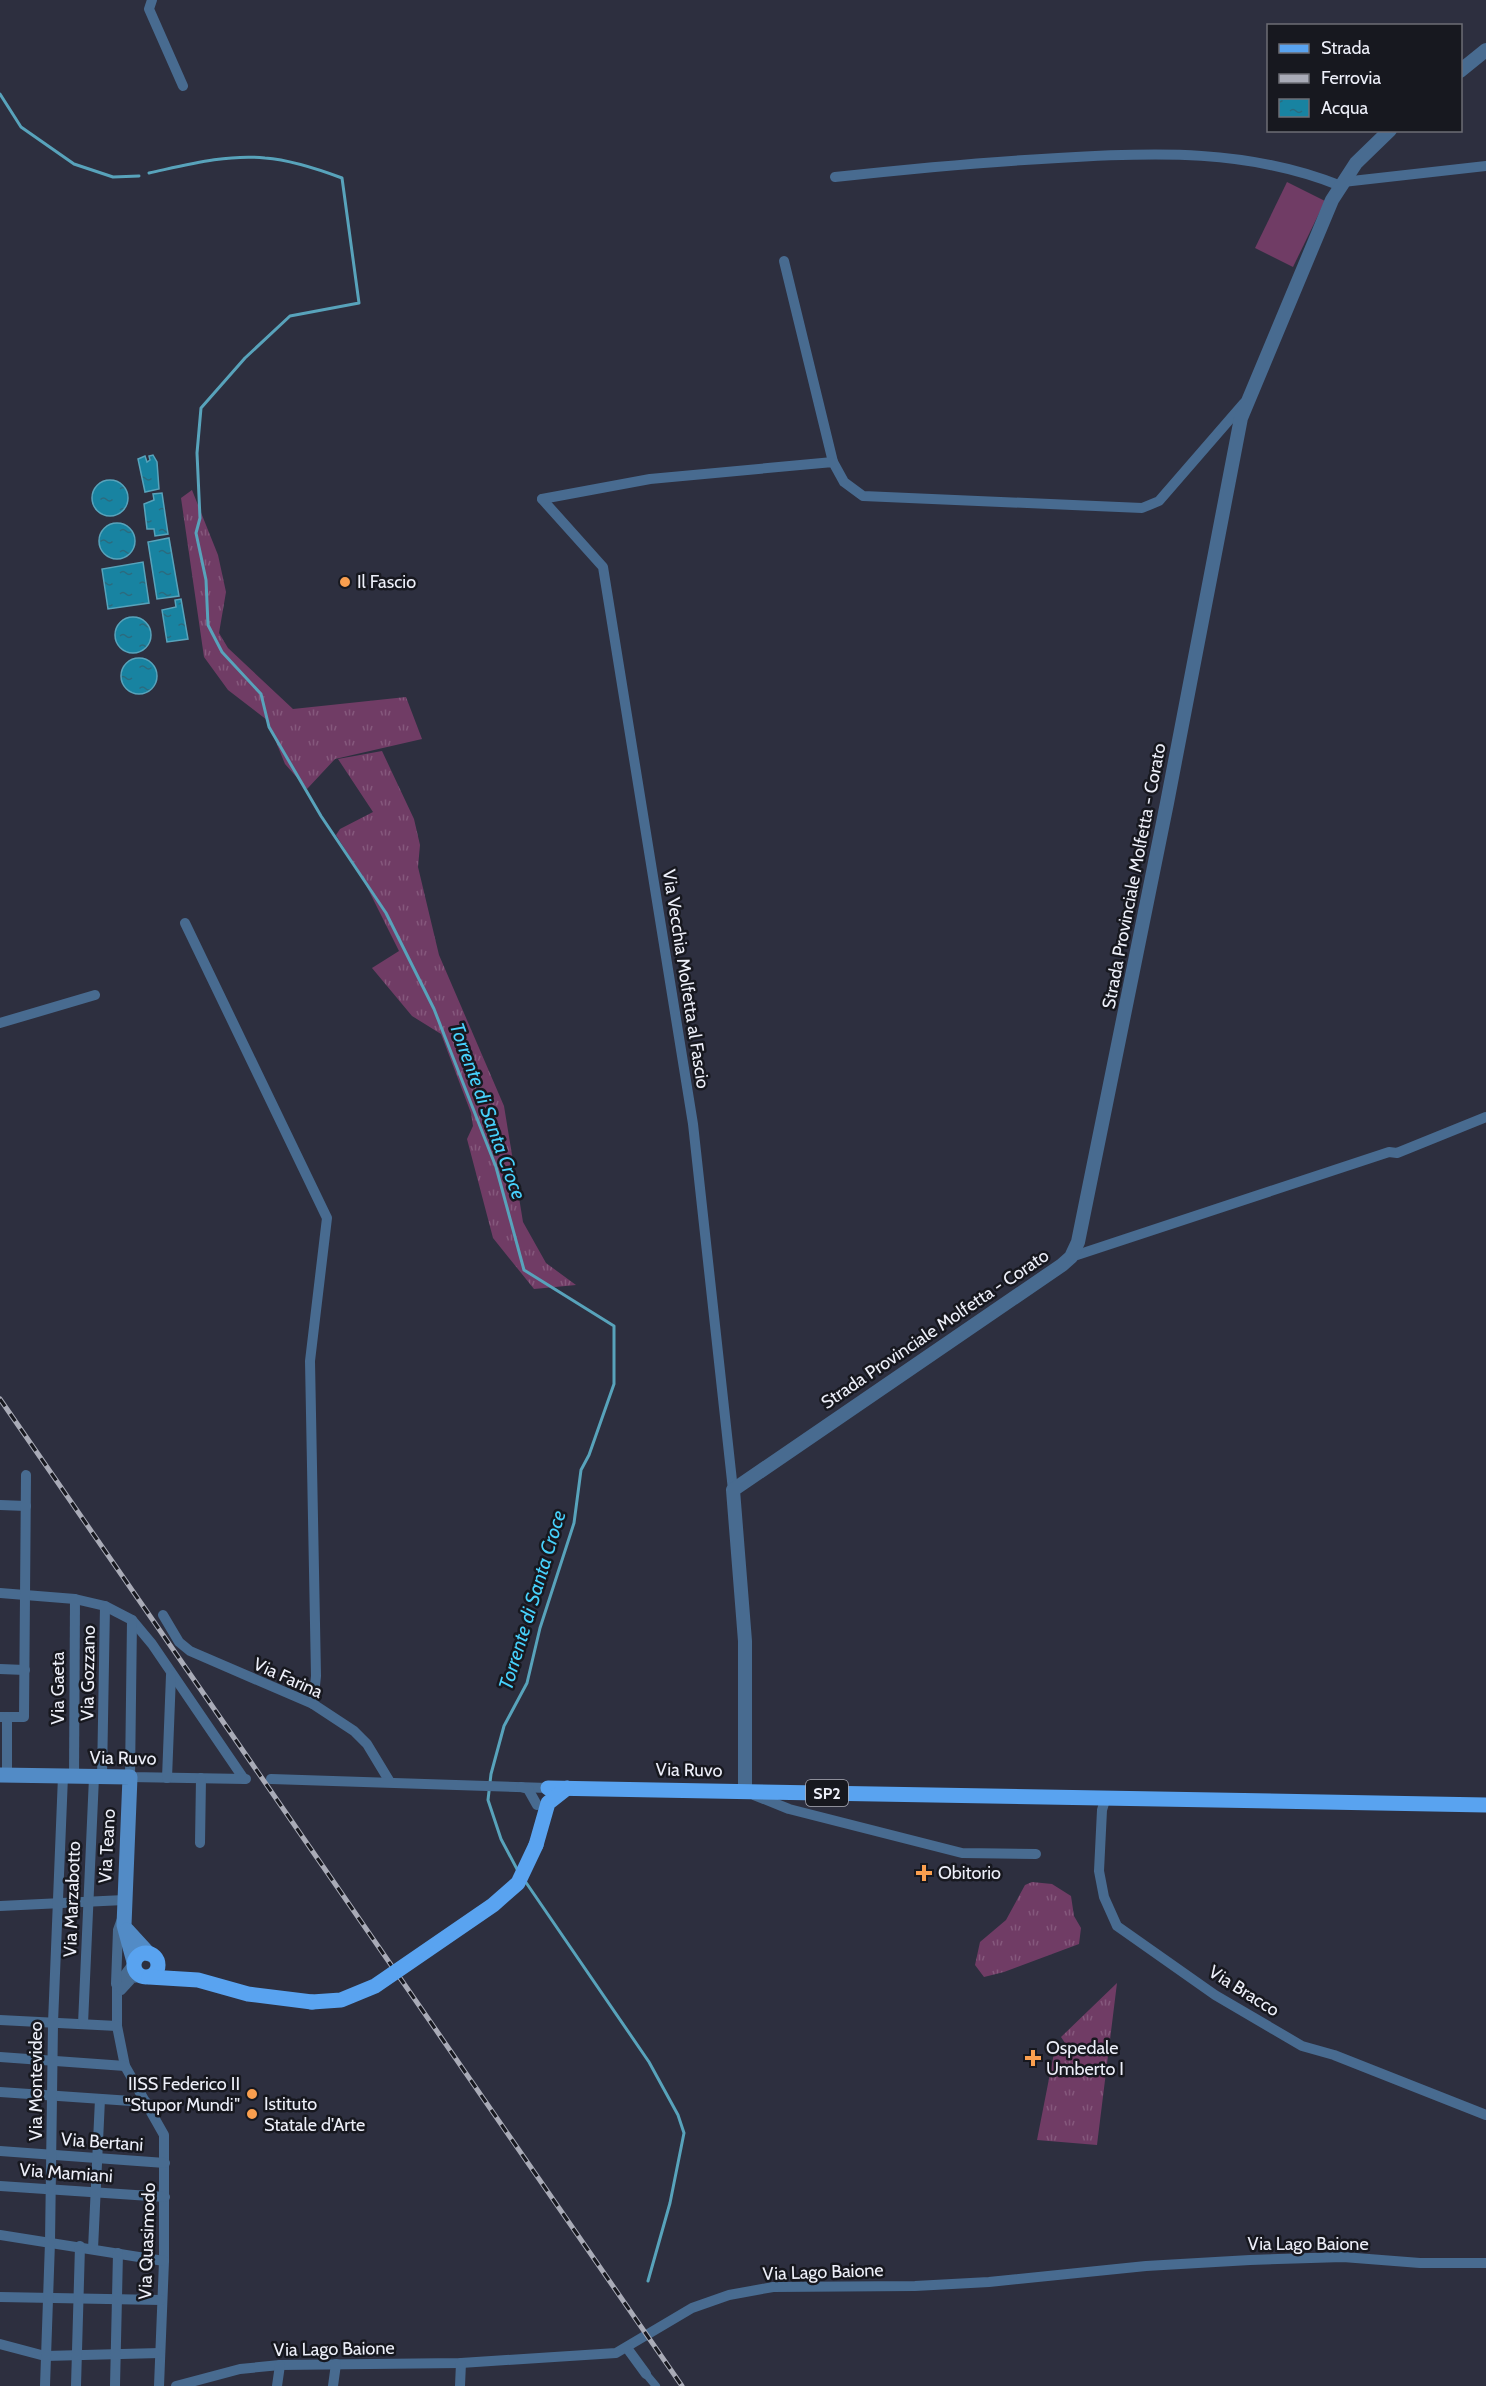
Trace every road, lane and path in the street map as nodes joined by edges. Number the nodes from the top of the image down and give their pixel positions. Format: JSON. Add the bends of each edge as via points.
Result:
{"nodes":[{"id":1,"x":152,"y":0,"type":"edge"},
{"id":2,"x":1486,"y":50,"type":"edge"},
{"id":3,"x":1462,"y":70,"type":"edge"},
{"id":4,"x":183,"y":86,"type":"dead end"},
{"id":5,"x":1388,"y":132,"type":"edge"},
{"id":6,"x":1486,"y":166,"type":"edge"},
{"id":7,"x":835,"y":177,"type":"dead end"},
{"id":8,"x":1342,"y":184,"type":"junction"},
{"id":9,"x":784,"y":261,"type":"dead end"},
{"id":10,"x":1246,"y":401,"type":"junction"},
{"id":11,"x":833,"y":462,"type":"junction"},
{"id":12,"x":185,"y":923,"type":"dead end"},
{"id":13,"x":95,"y":996,"type":"dead end"},
{"id":14,"x":0,"y":1023,"type":"edge"},
{"id":15,"x":1486,"y":1117,"type":"edge"},
{"id":16,"x":1071,"y":1257,"type":"junction"},
{"id":17,"x":26,"y":1475,"type":"dead end"},
{"id":18,"x":733,"y":1490,"type":"junction"},
{"id":19,"x":0,"y":1505,"type":"edge"},
{"id":20,"x":26,"y":1506,"type":"junction"},
{"id":21,"x":0,"y":1593,"type":"edge"},
{"id":22,"x":25,"y":1595,"type":"junction"},
{"id":23,"x":75,"y":1599,"type":"junction"},
{"id":24,"x":105,"y":1606,"type":"junction"},
{"id":25,"x":163,"y":1615,"type":"dead end"},
{"id":26,"x":132,"y":1620,"type":"junction"},
{"id":27,"x":0,"y":1669,"type":"edge"},
{"id":28,"x":25,"y":1670,"type":"junction"},
{"id":29,"x":171,"y":1676,"type":"junction"},
{"id":30,"x":313,"y":1704,"type":"junction"},
{"id":31,"x":4,"y":1717,"type":"edge"},
{"id":32,"x":4,"y":1776,"type":"edge"},
{"id":33,"x":69,"y":1776,"type":"junction"},
{"id":34,"x":98,"y":1777,"type":"junction"},
{"id":35,"x":130,"y":1777,"type":"junction"},
{"id":36,"x":167,"y":1778,"type":"junction"},
{"id":37,"x":201,"y":1778,"type":"junction"},
{"id":38,"x":271,"y":1779,"type":"dead end"},
{"id":39,"x":390,"y":1782,"type":"junction"},
{"id":40,"x":516,"y":1786,"type":"junction"},
{"id":41,"x":745,"y":1791,"type":"junction"},
{"id":42,"x":1106,"y":1797,"type":"junction"},
{"id":43,"x":544,"y":1799,"type":"junction"},
{"id":44,"x":1486,"y":1805,"type":"edge"},
{"id":45,"x":200,"y":1843,"type":"dead end"},
{"id":46,"x":1036,"y":1854,"type":"dead end"},
{"id":47,"x":124,"y":1900,"type":"junction"},
{"id":48,"x":89,"y":1901,"type":"junction"},
{"id":49,"x":57,"y":1903,"type":"junction"},
{"id":50,"x":0,"y":1906,"type":"edge"},
{"id":51,"x":124,"y":1921,"type":"junction"},
{"id":52,"x":152,"y":1956,"type":"junction"},
{"id":53,"x":139,"y":1970,"type":"junction"},
{"id":54,"x":198,"y":1980,"type":"junction"},
{"id":55,"x":117,"y":1994,"type":"junction"},
{"id":56,"x":0,"y":2020,"type":"edge"},
{"id":57,"x":53,"y":2023,"type":"junction"},
{"id":58,"x":83,"y":2024,"type":"junction"},
{"id":59,"x":117,"y":2026,"type":"junction"},
{"id":60,"x":0,"y":2057,"type":"edge"},
{"id":61,"x":52,"y":2061,"type":"junction"},
{"id":62,"x":124,"y":2066,"type":"junction"},
{"id":63,"x":0,"y":2092,"type":"edge"},
{"id":64,"x":53,"y":2095,"type":"junction"},
{"id":65,"x":100,"y":2099,"type":"junction"},
{"id":66,"x":146,"y":2102,"type":"junction"},
{"id":67,"x":1486,"y":2115,"type":"edge"},
{"id":68,"x":0,"y":2151,"type":"edge"},
{"id":69,"x":52,"y":2155,"type":"junction"},
{"id":70,"x":96,"y":2158,"type":"junction"},
{"id":71,"x":165,"y":2163,"type":"junction"},
{"id":72,"x":0,"y":2186,"type":"edge"},
{"id":73,"x":50,"y":2188,"type":"junction"},
{"id":74,"x":94,"y":2192,"type":"junction"},
{"id":75,"x":165,"y":2197,"type":"junction"},
{"id":76,"x":0,"y":2235,"type":"edge"},
{"id":77,"x":50,"y":2242,"type":"junction"},
{"id":78,"x":80,"y":2246,"type":"junction"},
{"id":79,"x":93,"y":2249,"type":"junction"},
{"id":80,"x":118,"y":2253,"type":"junction"},
{"id":81,"x":164,"y":2261,"type":"junction"},
{"id":82,"x":1486,"y":2263,"type":"edge"},
{"id":83,"x":0,"y":2297,"type":"edge"},
{"id":84,"x":49,"y":2298,"type":"junction"},
{"id":85,"x":78,"y":2298,"type":"junction"},
{"id":86,"x":117,"y":2299,"type":"junction"},
{"id":87,"x":161,"y":2300,"type":"junction"},
{"id":88,"x":0,"y":2344,"type":"edge"},
{"id":89,"x":627,"y":2348,"type":"junction"},
{"id":90,"x":160,"y":2353,"type":"junction"},
{"id":91,"x":116,"y":2354,"type":"junction"},
{"id":92,"x":76,"y":2355,"type":"junction"},
{"id":93,"x":45,"y":2356,"type":"junction"},
{"id":94,"x":461,"y":2362,"type":"junction"},
{"id":95,"x":336,"y":2364,"type":"junction"},
{"id":96,"x":280,"y":2365,"type":"junction"},
{"id":97,"x":646,"y":2374,"type":"joint"},
{"id":98,"x":45,"y":2386,"type":"edge"},
{"id":99,"x":76,"y":2386,"type":"edge"},
{"id":100,"x":115,"y":2386,"type":"edge"},
{"id":101,"x":159,"y":2386,"type":"edge"},
{"id":102,"x":176,"y":2386,"type":"edge"},
{"id":103,"x":277,"y":2386,"type":"edge"},
{"id":104,"x":333,"y":2386,"type":"edge"},
{"id":105,"x":460,"y":2386,"type":"edge"},
{"id":106,"x":656,"y":2386,"type":"edge"}],
"edges":[{"from":1,"to":4,"type":"street","via":[[149,9]]},
{"from":2,"to":3,"type":"street"},
{"from":5,"to":8,"type":"street","name":"Strada Provinciale Molfetta - Corato","via":[[1370,147]]},
{"from":6,"to":8,"type":"street"},
{"from":7,"to":8,"type":"street","via":[[979,162],[1200,154],[1307,172]]},
{"from":8,"to":10,"type":"street","name":"Strada Provinciale Molfetta - Corato"},
{"from":9,"to":11,"type":"street"},
{"from":10,"to":11,"type":"street","via":[[1159,501],[1142,508],[863,496],[844,482]]},
{"from":10,"to":16,"type":"street","name":"Strada Provinciale Molfetta - Corato","via":[[1083,1225]]},
{"from":11,"to":18,"type":"street","name":"Via Vecchia Molfetta al Fascio","via":[[650,479],[542,499],[603,567],[693,1125]]},
{"from":12,"to":30,"type":"street","via":[[327,1218],[310,1361],[316,1676]]},
{"from":13,"to":14,"type":"street"},
{"from":15,"to":16,"type":"street","via":[[1397,1153],[1389,1152]]},
{"from":16,"to":18,"type":"street","name":"Strada Provinciale Molfetta - Corato"},
{"from":17,"to":20,"type":"street"},
{"from":18,"to":41,"type":"street","via":[[745,1641]]},
{"from":19,"to":20,"type":"street"},
{"from":20,"to":22,"type":"street"},
{"from":21,"to":22,"type":"street"},
{"from":22,"to":23,"type":"street"},
{"from":22,"to":28,"type":"street"},
{"from":23,"to":24,"type":"street"},
{"from":23,"to":33,"type":"street","name":"Via Gaeta"},
{"from":24,"to":26,"type":"street"},
{"from":24,"to":34,"type":"street","name":"Via Gozzano"},
{"from":25,"to":30,"type":"street","name":"Via Farina","via":[[179,1642],[190,1651]]},
{"from":26,"to":29,"type":"street"},
{"from":26,"to":35,"type":"street"},
{"from":27,"to":28,"type":"street"},
{"from":28,"to":31,"type":"street","via":[[24,1717]]},
{"from":29,"to":36,"type":"street"},
{"from":29,"to":37,"type":"street","name":"Via Ruvo","via":[[245,1779]]},
{"from":30,"to":39,"type":"street","name":"Via Farina","via":[[367,1744]]},
{"from":31,"to":32,"type":"street"},
{"from":32,"to":33,"type":"main road","name":"Via Ruvo"},
{"from":33,"to":34,"type":"main road","name":"Via Ruvo"},
{"from":33,"to":49,"type":"street","name":"Via Montevideo"},
{"from":34,"to":35,"type":"main road","name":"Via Ruvo"},
{"from":34,"to":48,"type":"street","name":"Via Marzabotto"},
{"from":35,"to":36,"type":"street","name":"Via Ruvo"},
{"from":35,"to":47,"type":"main road","name":"Via Teano"},
{"from":36,"to":37,"type":"street","name":"Via Ruvo"},
{"from":37,"to":45,"type":"street"},
{"from":38,"to":39,"type":"street","name":"Via Ruvo"},
{"from":39,"to":40,"type":"street","name":"Via Ruvo"},
{"from":40,"to":43,"type":"street","name":"Via Ruvo"},
{"from":40,"to":43,"type":"street"},
{"from":41,"to":42,"type":"main road","name":"Via Ruvo","number":"SP2"},
{"from":41,"to":43,"type":"main road","name":"Via Ruvo","number":"SP2","via":[[567,1788]]},
{"from":41,"to":46,"type":"street","via":[[789,1809],[962,1853]]},
{"from":42,"to":44,"type":"main road","number":"SP2"},
{"from":42,"to":67,"type":"street","name":"Via Bracco","via":[[1099,1871],[1104,1897],[1117,1926],[1215,1995],[1302,2046]]},
{"from":43,"to":54,"type":"main road","bridge":true,"via":[[536,1845],[518,1883],[483,1912],[363,1992],[341,2000],[312,2002],[248,1994]]},
{"from":47,"to":48,"type":"street"},
{"from":47,"to":51,"type":"main road","name":"Via Teano"},
{"from":48,"to":49,"type":"street"},
{"from":48,"to":58,"type":"street","name":"Via Marzabotto"},
{"from":49,"to":50,"type":"street"},
{"from":49,"to":57,"type":"street","name":"Via Montevideo"},
{"from":51,"to":52,"type":"main road"},
{"from":51,"to":53,"type":"main road","name":"Via Teano"},
{"from":51,"to":55,"type":"street","name":"Via Teano","via":[[118,1930]]},
{"from":52,"to":53,"type":"main road","via":[[140,1954]]},
{"from":52,"to":53,"type":"main road","via":[[157,1970]]},
{"from":52,"to":54,"type":"main road"},
{"from":53,"to":54,"type":"main road"},
{"from":53,"to":55,"type":"street","via":[[123,1974]]},
{"from":55,"to":59,"type":"street","name":"Via Teano"},
{"from":56,"to":57,"type":"street"},
{"from":57,"to":58,"type":"street"},
{"from":57,"to":61,"type":"street","name":"Via Montevideo"},
{"from":58,"to":59,"type":"street"},
{"from":59,"to":62,"type":"street","name":"Via Teano"},
{"from":60,"to":61,"type":"street"},
{"from":61,"to":62,"type":"street"},
{"from":61,"to":64,"type":"street","name":"Via Montevideo"},
{"from":62,"to":66,"type":"street","name":"Via Teano"},
{"from":63,"to":64,"type":"street"},
{"from":64,"to":65,"type":"street"},
{"from":64,"to":69,"type":"street","name":"Via Montevideo"},
{"from":65,"to":66,"type":"street"},
{"from":65,"to":70,"type":"street"},
{"from":66,"to":71,"type":"street","name":"Via Quasimodo","via":[[164,2135]]},
{"from":68,"to":69,"type":"street","name":"Via Bertani"},
{"from":69,"to":70,"type":"street","name":"Via Bertani"},
{"from":69,"to":73,"type":"street","name":"Via Montevideo"},
{"from":70,"to":71,"type":"street","name":"Via Bertani"},
{"from":70,"to":74,"type":"street"},
{"from":71,"to":75,"type":"street","name":"Via Quasimodo"},
{"from":72,"to":73,"type":"street","name":"Via Mamiani"},
{"from":73,"to":74,"type":"street","name":"Via Mamiani"},
{"from":73,"to":77,"type":"street","name":"Via Montevideo"},
{"from":74,"to":75,"type":"street","name":"Via Mamiani"},
{"from":74,"to":79,"type":"street"},
{"from":75,"to":81,"type":"street","name":"Via Quasimodo"},
{"from":76,"to":77,"type":"street"},
{"from":77,"to":78,"type":"street"},
{"from":77,"to":84,"type":"street","name":"Via Montevideo"},
{"from":78,"to":79,"type":"street"},
{"from":78,"to":85,"type":"street"},
{"from":79,"to":80,"type":"street"},
{"from":80,"to":81,"type":"street"},
{"from":80,"to":86,"type":"street"},
{"from":81,"to":87,"type":"street","name":"Via Quasimodo"},
{"from":82,"to":89,"type":"street","name":"Via Lago Baione","via":[[1343,2257],[1146,2266],[915,2286],[772,2286],[693,2308]]},
{"from":83,"to":84,"type":"street"},
{"from":84,"to":85,"type":"street"},
{"from":84,"to":93,"type":"street","name":"Via Montevideo"},
{"from":85,"to":86,"type":"street"},
{"from":85,"to":92,"type":"street"},
{"from":86,"to":87,"type":"street"},
{"from":86,"to":91,"type":"street"},
{"from":87,"to":90,"type":"street","name":"Via Quasimodo"},
{"from":88,"to":93,"type":"street"},
{"from":89,"to":94,"type":"street","name":"Via Lago Baione","via":[[616,2353]]},
{"from":89,"to":97,"type":"street"},
{"from":90,"to":91,"type":"street"},
{"from":90,"to":101,"type":"street","name":"Via Quasimodo"},
{"from":91,"to":92,"type":"street"},
{"from":91,"to":100,"type":"street"},
{"from":92,"to":93,"type":"street"},
{"from":92,"to":99,"type":"street"},
{"from":93,"to":98,"type":"street","name":"Via Montevideo"},
{"from":94,"to":95,"type":"street","name":"Via Lago Baione"},
{"from":94,"to":105,"type":"street"},
{"from":95,"to":96,"type":"street","name":"Via Lago Baione"},
{"from":95,"to":104,"type":"street"},
{"from":96,"to":102,"type":"street","name":"Via Lago Baione","via":[[240,2369]]},
{"from":96,"to":103,"type":"street"},
{"from":97,"to":106,"type":"street"}]}
